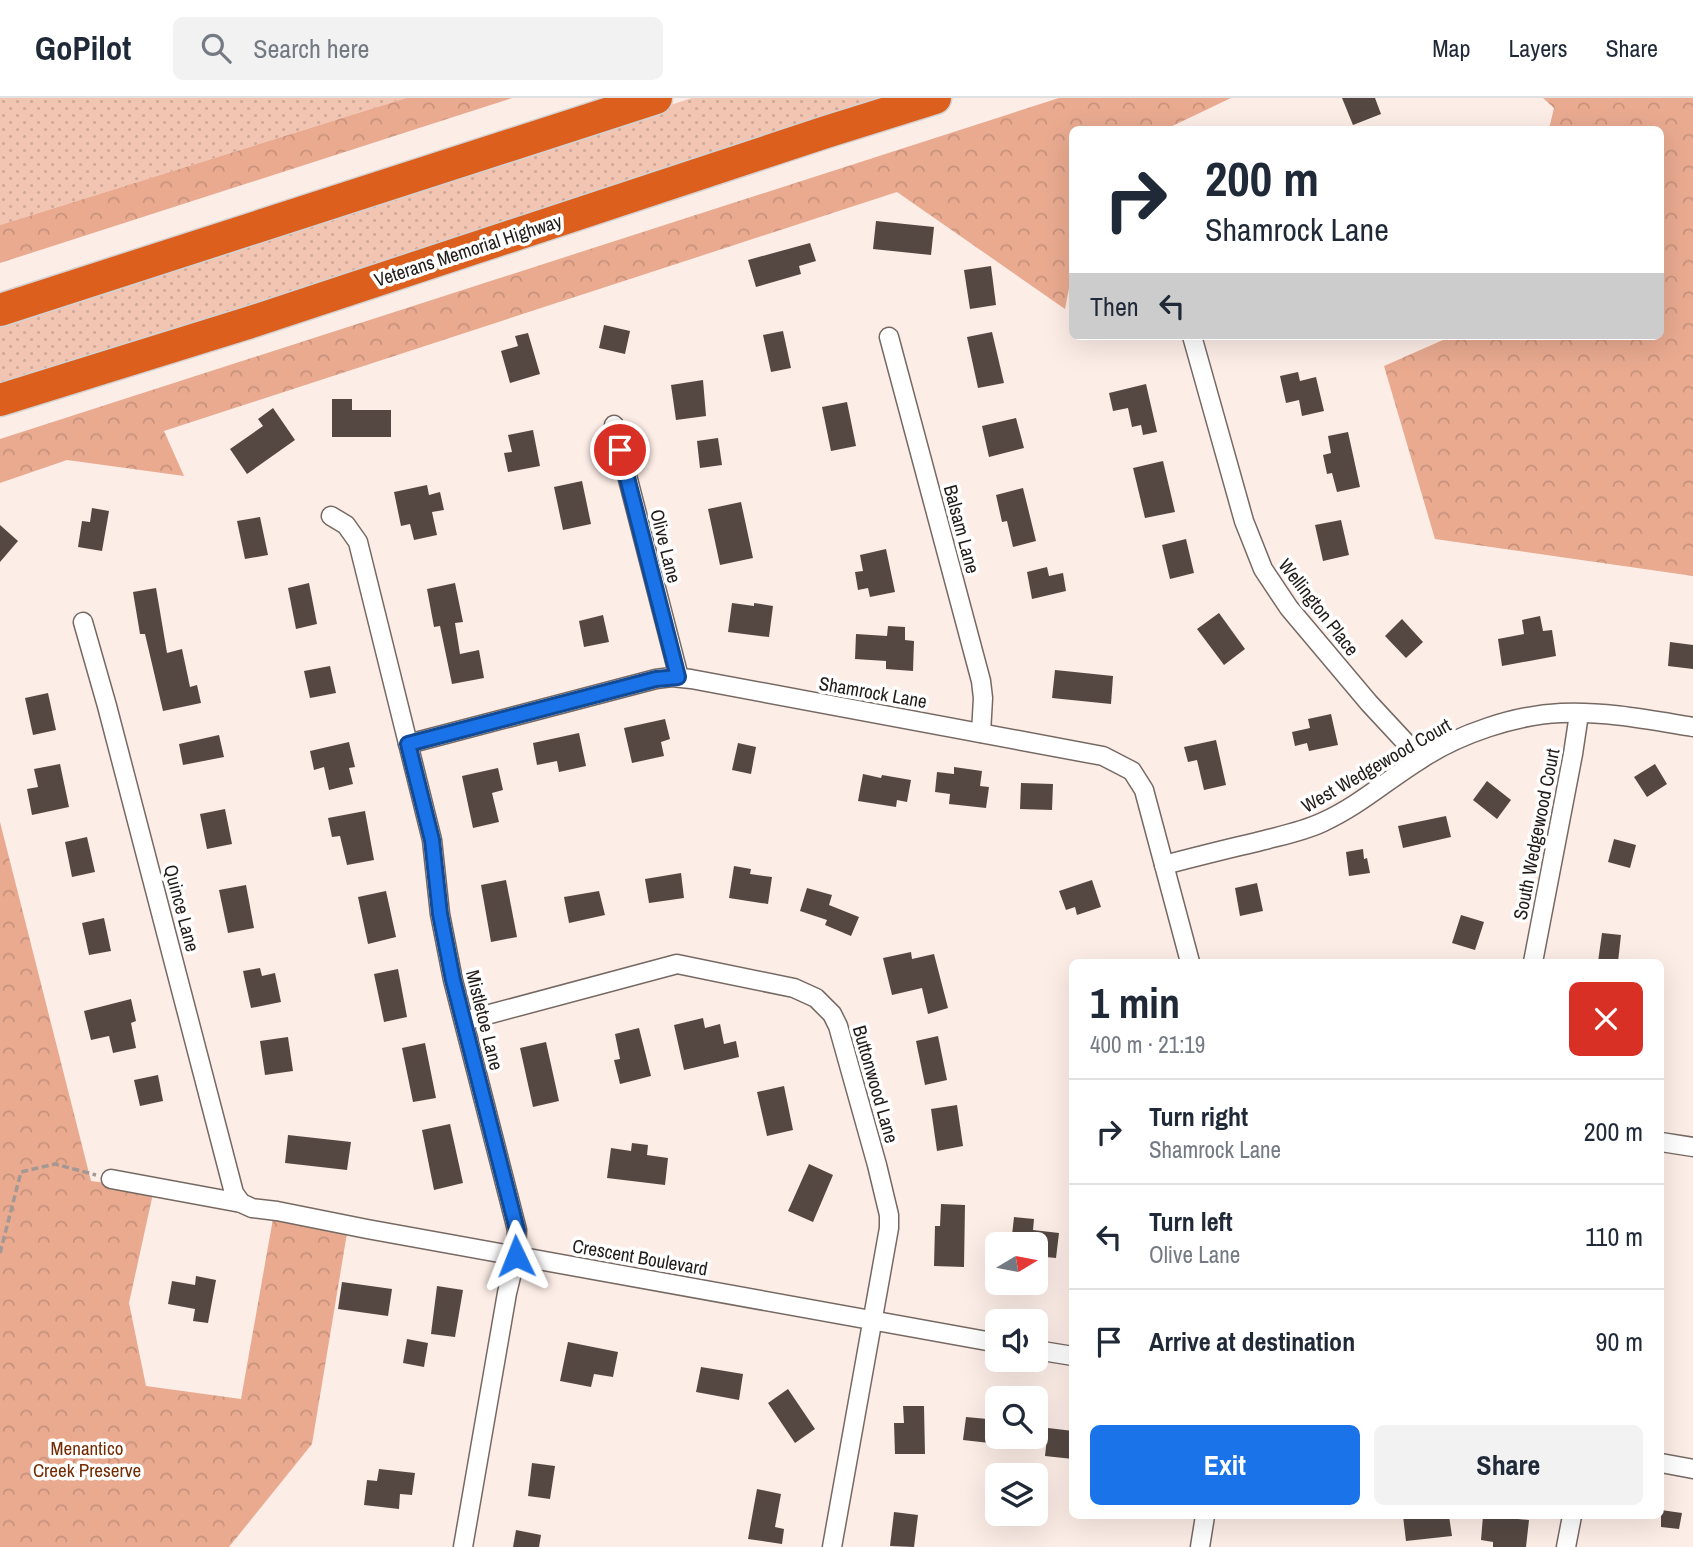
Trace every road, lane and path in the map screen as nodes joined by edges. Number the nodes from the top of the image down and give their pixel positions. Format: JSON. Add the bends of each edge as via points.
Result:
{"nodes":[{"id":1,"x":656,"y":98,"type":"edge"},
{"id":2,"x":935,"y":98,"type":"edge"},
{"id":3,"x":0,"y":310,"type":"edge"},
{"id":4,"x":889,"y":337,"type":"dead end"},
{"id":5,"x":1193,"y":340,"type":"edge"},
{"id":6,"x":0,"y":400,"type":"edge"},
{"id":7,"x":614,"y":425,"type":"dead end"},
{"id":8,"x":331,"y":516,"type":"dead end"},
{"id":9,"x":83,"y":622,"type":"dead end"},
{"id":10,"x":678,"y":677,"type":"junction"},
{"id":11,"x":1579,"y":714,"type":"junction"},
{"id":12,"x":1693,"y":727,"type":"edge"},
{"id":13,"x":981,"y":733,"type":"junction"},
{"id":14,"x":408,"y":744,"type":"junction"},
{"id":15,"x":1421,"y":759,"type":"junction"},
{"id":16,"x":1164,"y":865,"type":"junction"},
{"id":17,"x":1189,"y":959,"type":"edge"},
{"id":18,"x":1534,"y":959,"type":"edge"},
{"id":19,"x":464,"y":1021,"type":"junction"},
{"id":20,"x":1664,"y":1142,"type":"edge"},
{"id":21,"x":1693,"y":1147,"type":"edge"},
{"id":22,"x":111,"y":1179,"type":"joint"},
{"id":23,"x":241,"y":1202,"type":"junction"},
{"id":24,"x":0,"y":1253,"type":"edge"},
{"id":25,"x":516,"y":1256,"type":"junction"},
{"id":26,"x":873,"y":1321,"type":"junction"},
{"id":27,"x":985,"y":1341,"type":"edge"},
{"id":28,"x":1048,"y":1352,"type":"edge"},
{"id":29,"x":1069,"y":1355,"type":"edge"},
{"id":30,"x":1664,"y":1464,"type":"edge"},
{"id":31,"x":1693,"y":1469,"type":"edge"},
{"id":32,"x":1205,"y":1519,"type":"edge"},
{"id":33,"x":1571,"y":1519,"type":"edge"},
{"id":34,"x":463,"y":1547,"type":"edge"},
{"id":35,"x":832,"y":1547,"type":"edge"},
{"id":36,"x":1200,"y":1547,"type":"edge"},
{"id":37,"x":1566,"y":1547,"type":"edge"}],
"edges":[{"from":1,"to":3,"type":"highway"},
{"from":2,"to":6,"type":"highway","name":"Veterans Memorial Highway"},
{"from":4,"to":13,"type":"street","name":"Balsam Lane","via":[[981,681]]},
{"from":5,"to":15,"type":"street","name":"Wellington Place","via":[[1244,522],[1263,569],[1289,608]]},
{"from":7,"to":10,"type":"street","name":"Olive Lane"},
{"from":8,"to":14,"type":"street","name":"Mistletoe Lane","via":[[359,542]]},
{"from":9,"to":23,"type":"street","name":"Quince Lane","via":[[234,1193]]},
{"from":10,"to":13,"type":"street","name":"Shamrock Lane"},
{"from":10,"to":14,"type":"street","name":"Shamrock Lane"},
{"from":11,"to":12,"type":"street","name":"West Wedgewood Court"},
{"from":11,"to":15,"type":"street","name":"West Wedgewood Court","via":[[1508,722],[1452,741]]},
{"from":11,"to":18,"type":"street","name":"South Wedgewood Court"},
{"from":13,"to":16,"type":"street","name":"Shamrock Lane","via":[[1103,756],[1132,771],[1144,790]]},
{"from":14,"to":19,"type":"street","name":"Mistletoe Lane","via":[[432,840],[440,914]]},
{"from":15,"to":16,"type":"street","name":"West Wedgewood Court","via":[[1346,811],[1306,830]]},
{"from":16,"to":17,"type":"street","name":"Shamrock Lane"},
{"from":19,"to":25,"type":"street","name":"Mistletoe Lane","via":[[517,1230]]},
{"from":19,"to":26,"type":"street","name":"Buttonwood Lane","via":[[677,964],[794,988],[816,998],[838,1026],[889,1215]]},
{"from":20,"to":21,"type":"street"},
{"from":22,"to":23,"type":"street","name":"Crescent Boulevard"},
{"from":22,"to":24,"type":"path","via":[[55,1164],[21,1172]]},
{"from":23,"to":25,"type":"street","name":"Crescent Boulevard","via":[[252,1208]]},
{"from":25,"to":26,"type":"street","name":"Crescent Boulevard"},
{"from":25,"to":34,"type":"street","name":"Mistletoe Lane"},
{"from":26,"to":27,"type":"street","name":"Crescent Boulevard"},
{"from":26,"to":35,"type":"street","name":"Buttonwood Lane"},
{"from":28,"to":29,"type":"street"},
{"from":30,"to":31,"type":"street"},
{"from":32,"to":36,"type":"street"},
{"from":33,"to":37,"type":"street"}]}
